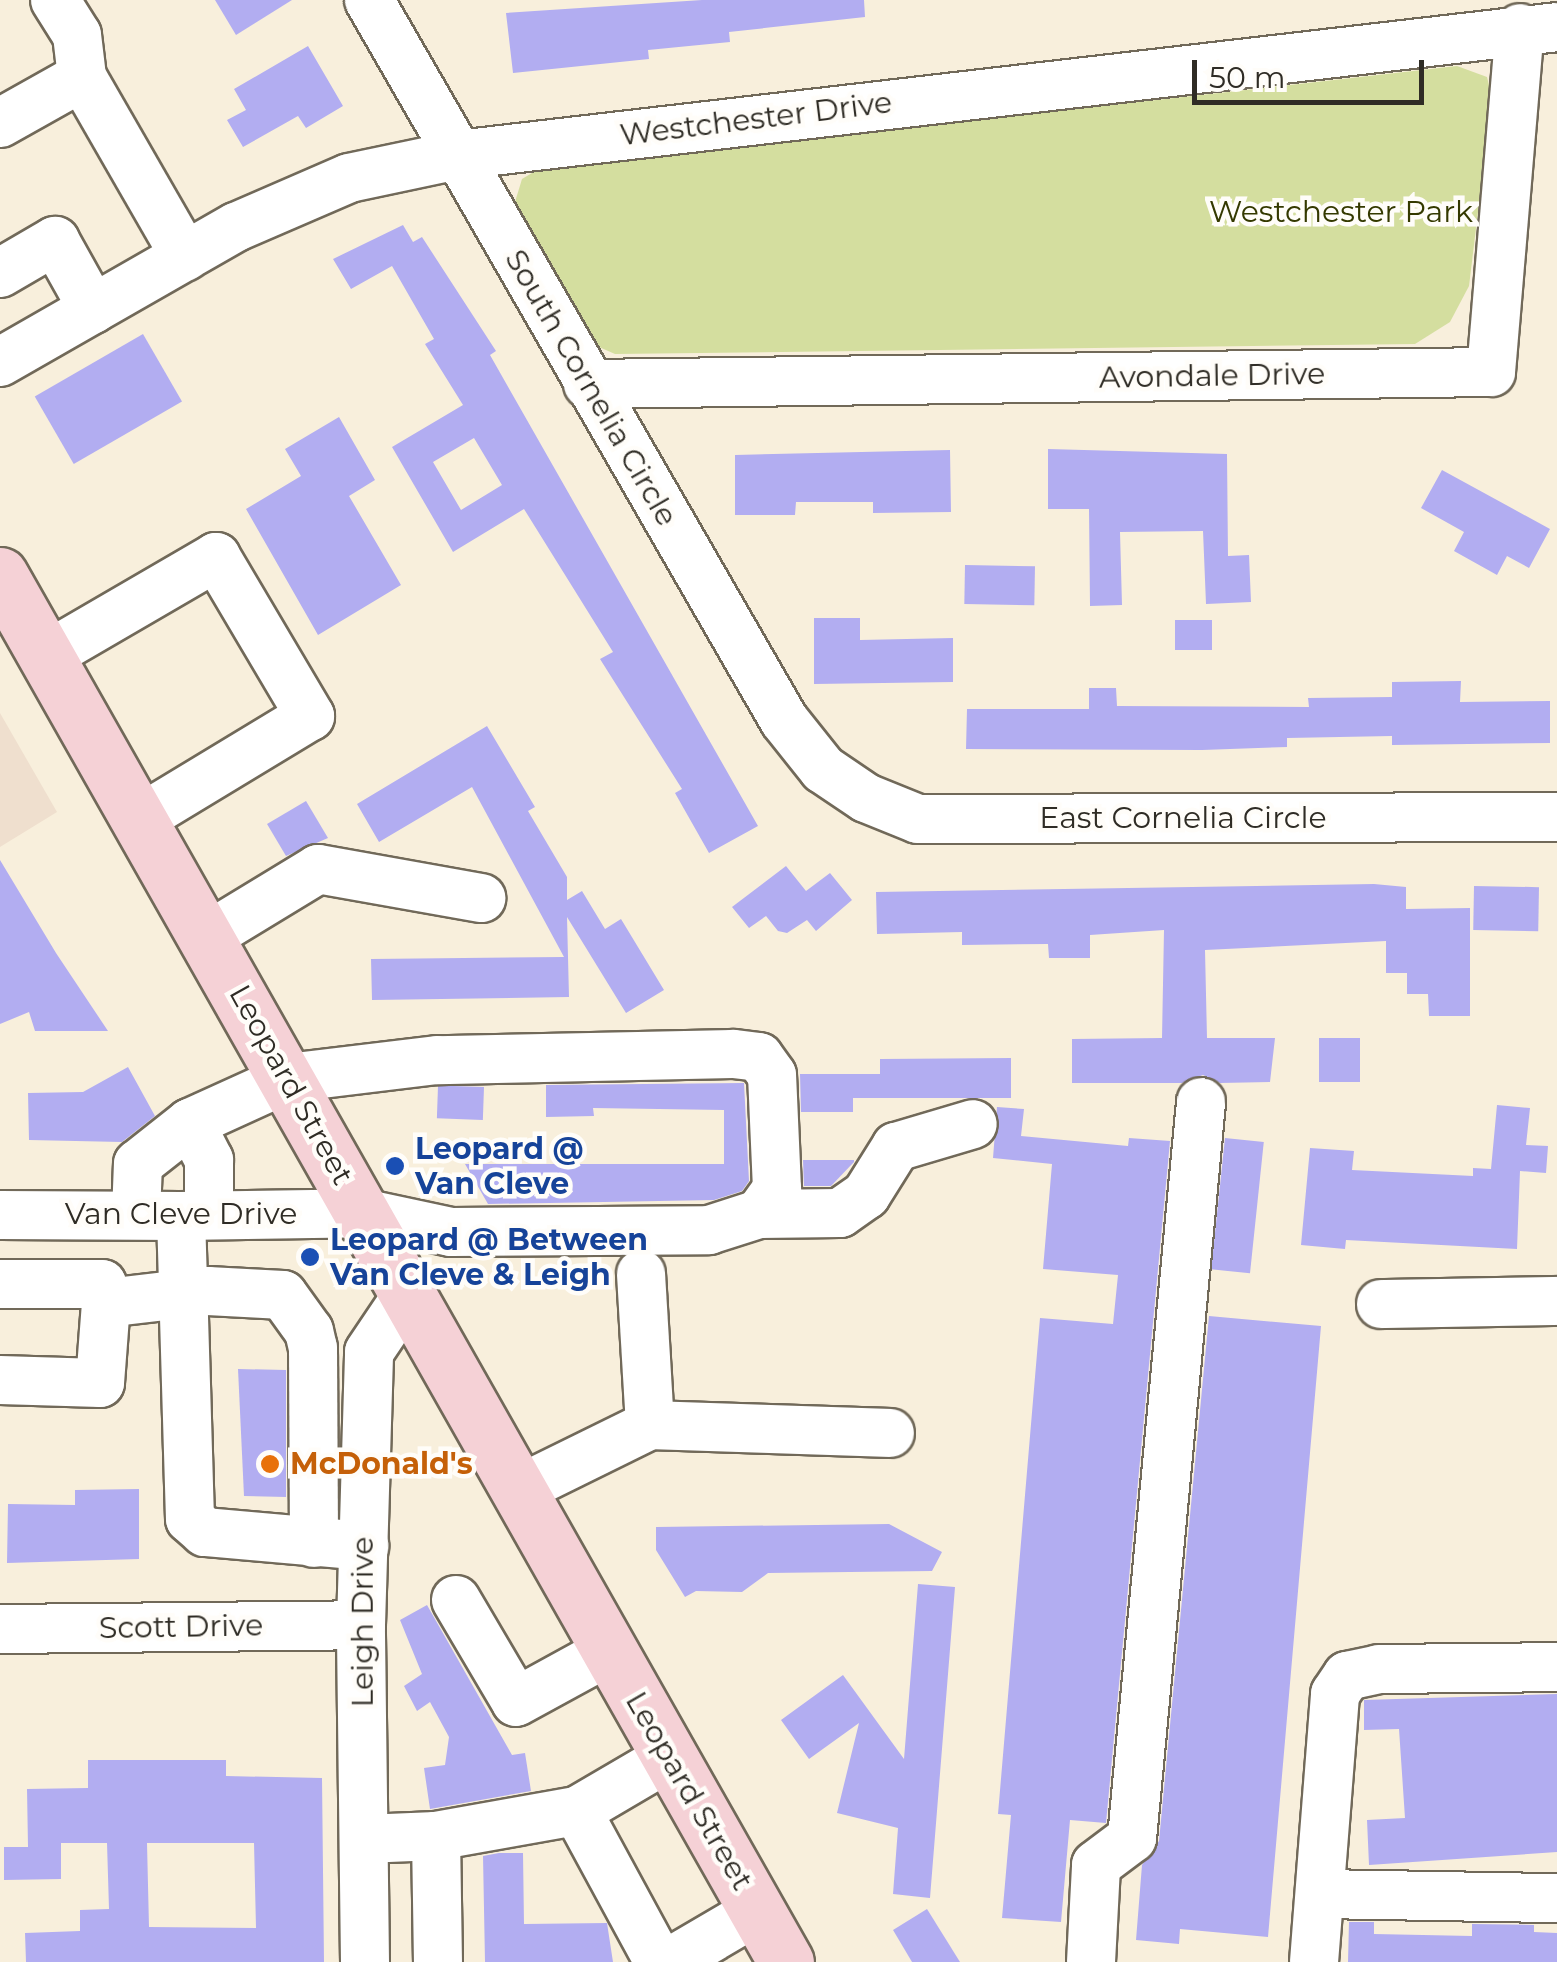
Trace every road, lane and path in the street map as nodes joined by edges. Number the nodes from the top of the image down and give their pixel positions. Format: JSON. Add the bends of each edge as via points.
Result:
{"nodes":[{"id":1,"x":55,"y":0,"type":"edge"},
{"id":2,"x":369,"y":0,"type":"edge"},
{"id":3,"x":1538,"y":28,"type":"edge"},
{"id":4,"x":82,"y":76,"type":"junction"},
{"id":5,"x":0,"y":123,"type":"edge"},
{"id":6,"x":458,"y":155,"type":"junction"},
{"id":7,"x":185,"y":256,"type":"junction"},
{"id":8,"x":0,"y":274,"type":"edge"},
{"id":9,"x":93,"y":309,"type":"junction"},
{"id":10,"x":6,"y":346,"type":"edge"},
{"id":11,"x":588,"y":384,"type":"junction"},
{"id":12,"x":0,"y":575,"type":"edge"},
{"id":13,"x":46,"y":656,"type":"junction"},
{"id":14,"x":823,"y":769,"type":"joint"},
{"id":15,"x":1557,"y":817,"type":"edge"},
{"id":16,"x":140,"y":819,"type":"junction"},
{"id":17,"x":481,"y":898,"type":"dead end"},
{"id":18,"x":208,"y":936,"type":"junction"},
{"id":19,"x":288,"y":1078,"type":"junction"},
{"id":20,"x":1201,"y":1102,"type":"dead end"},
{"id":21,"x":190,"y":1123,"type":"junction"},
{"id":22,"x":973,"y":1124,"type":"dead end"},
{"id":23,"x":362,"y":1213,"type":"junction"},
{"id":24,"x":758,"y":1214,"type":"junction"},
{"id":25,"x":0,"y":1215,"type":"edge"},
{"id":26,"x":175,"y":1215,"type":"junction"},
{"id":27,"x":641,"y":1274,"type":"dead end"},
{"id":28,"x":0,"y":1284,"type":"edge"},
{"id":29,"x":408,"y":1294,"type":"junction"},
{"id":30,"x":182,"y":1297,"type":"junction"},
{"id":31,"x":1557,"y":1301,"type":"edge"},
{"id":32,"x":106,"y":1303,"type":"junction"},
{"id":33,"x":1380,"y":1304,"type":"dead end"},
{"id":34,"x":313,"y":1352,"type":"junction"},
{"id":35,"x":369,"y":1352,"type":"junction"},
{"id":36,"x":0,"y":1380,"type":"edge"},
{"id":37,"x":650,"y":1426,"type":"junction"},
{"id":38,"x":890,"y":1433,"type":"dead end"},
{"id":39,"x":184,"y":1455,"type":"junction"},
{"id":40,"x":518,"y":1490,"type":"junction"},
{"id":41,"x":314,"y":1543,"type":"junction"},
{"id":42,"x":364,"y":1546,"type":"junction"},
{"id":43,"x":456,"y":1600,"type":"dead end"},
{"id":44,"x":362,"y":1625,"type":"junction"},
{"id":45,"x":0,"y":1629,"type":"edge"},
{"id":46,"x":609,"y":1651,"type":"junction"},
{"id":47,"x":1557,"y":1666,"type":"edge"},
{"id":48,"x":669,"y":1757,"type":"junction"},
{"id":49,"x":576,"y":1811,"type":"junction"},
{"id":50,"x":436,"y":1836,"type":"junction"},
{"id":51,"x":364,"y":1839,"type":"junction"},
{"id":52,"x":1320,"y":1894,"type":"junction"},
{"id":53,"x":1557,"y":1898,"type":"edge"},
{"id":54,"x":757,"y":1911,"type":"junction"},
{"id":55,"x":366,"y":1962,"type":"edge"},
{"id":56,"x":438,"y":1962,"type":"edge"},
{"id":57,"x":659,"y":1962,"type":"edge"},
{"id":58,"x":670,"y":1962,"type":"edge"},
{"id":59,"x":786,"y":1962,"type":"edge"},
{"id":60,"x":1091,"y":1962,"type":"edge"},
{"id":61,"x":1314,"y":1962,"type":"edge"}],
"edges":[{"from":1,"to":4,"type":"street","via":[[77,35]]},
{"from":2,"to":6,"type":"street","name":"South Cornelia Circle"},
{"from":3,"to":6,"type":"street","name":"Westchester Drive"},
{"from":3,"to":11,"type":"street","name":"Avondale Drive","via":[[1491,372]]},
{"from":4,"to":5,"type":"street"},
{"from":4,"to":7,"type":"street"},
{"from":6,"to":7,"type":"street","name":"Westchester Drive","via":[[349,178]]},
{"from":6,"to":11,"type":"street","name":"South Cornelia Circle"},
{"from":7,"to":9,"type":"street","name":"Westchester Drive"},
{"from":8,"to":9,"type":"street","via":[[55,241]]},
{"from":9,"to":10,"type":"street","name":"Westchester Drive"},
{"from":11,"to":14,"type":"street","name":"South Cornelia Circle","via":[[784,720]]},
{"from":12,"to":13,"type":"main road","name":"Leopard Street"},
{"from":13,"to":16,"type":"main road","name":"Leopard Street"},
{"from":13,"to":16,"type":"street","via":[[216,557],[310,716]]},
{"from":14,"to":15,"type":"street","name":"East Cornelia Circle","via":[[866,798],[918,819]]},
{"from":16,"to":18,"type":"main road","name":"Leopard Street"},
{"from":17,"to":18,"type":"street","via":[[318,870]]},
{"from":18,"to":19,"type":"main road","name":"Leopard Street"},
{"from":19,"to":21,"type":"street"},
{"from":19,"to":23,"type":"main road","name":"Leopard Street"},
{"from":19,"to":24,"type":"street","via":[[436,1060],[758,1056],[772,1075],[778,1113],[777,1189]]},
{"from":20,"to":60,"type":"street","via":[[1132,1838],[1096,1865]]},
{"from":21,"to":26,"type":"street","via":[[210,1160]]},
{"from":21,"to":26,"type":"street","via":[[138,1164]]},
{"from":22,"to":24,"type":"street","name":"Van Cleve Drive","via":[[896,1148],[866,1195],[840,1213]]},
{"from":23,"to":24,"type":"street","name":"Van Cleve Drive","via":[[452,1232],[710,1230]]},
{"from":23,"to":26,"type":"street","name":"Van Cleve Drive"},
{"from":23,"to":29,"type":"main road","name":"Leopard Street"},
{"from":25,"to":26,"type":"street","name":"Van Cleve Drive"},
{"from":26,"to":30,"type":"street"},
{"from":27,"to":37,"type":"street"},
{"from":28,"to":32,"type":"street","via":[[102,1284]]},
{"from":29,"to":35,"type":"street"},
{"from":29,"to":40,"type":"main road","name":"Leopard Street"},
{"from":30,"to":32,"type":"street"},
{"from":30,"to":34,"type":"street","via":[[283,1295],[310,1331]]},
{"from":30,"to":39,"type":"street"},
{"from":31,"to":33,"type":"street"},
{"from":32,"to":36,"type":"street","via":[[100,1383]]},
{"from":34,"to":35,"type":"street"},
{"from":34,"to":39,"type":"street","via":[[304,1370],[300,1505],[292,1515],[275,1526],[234,1524],[213,1508],[201,1474]]},
{"from":34,"to":41,"type":"street"},
{"from":35,"to":42,"type":"street","name":"Leigh Drive"},
{"from":37,"to":38,"type":"street"},
{"from":37,"to":40,"type":"street"},
{"from":39,"to":41,"type":"street","via":[[190,1519],[205,1532]]},
{"from":40,"to":46,"type":"main road","name":"Leopard Street"},
{"from":41,"to":42,"type":"street"},
{"from":42,"to":44,"type":"street","name":"Leigh Drive"},
{"from":43,"to":46,"type":"street","via":[[516,1702]]},
{"from":44,"to":45,"type":"street","name":"Scott Drive"},
{"from":44,"to":51,"type":"street","name":"Leigh Drive"},
{"from":46,"to":48,"type":"main road","name":"Leopard Street"},
{"from":47,"to":52,"type":"street","via":[[1348,1676],[1335,1694]]},
{"from":48,"to":49,"type":"street"},
{"from":48,"to":54,"type":"main road","name":"Leopard Street"},
{"from":49,"to":50,"type":"street"},
{"from":49,"to":57,"type":"street"},
{"from":50,"to":51,"type":"street"},
{"from":50,"to":56,"type":"street"},
{"from":51,"to":55,"type":"street","name":"Leigh Drive"},
{"from":52,"to":53,"type":"street"},
{"from":52,"to":61,"type":"street"},
{"from":54,"to":58,"type":"street"},
{"from":54,"to":59,"type":"main road","name":"Leopard Street"}]}
